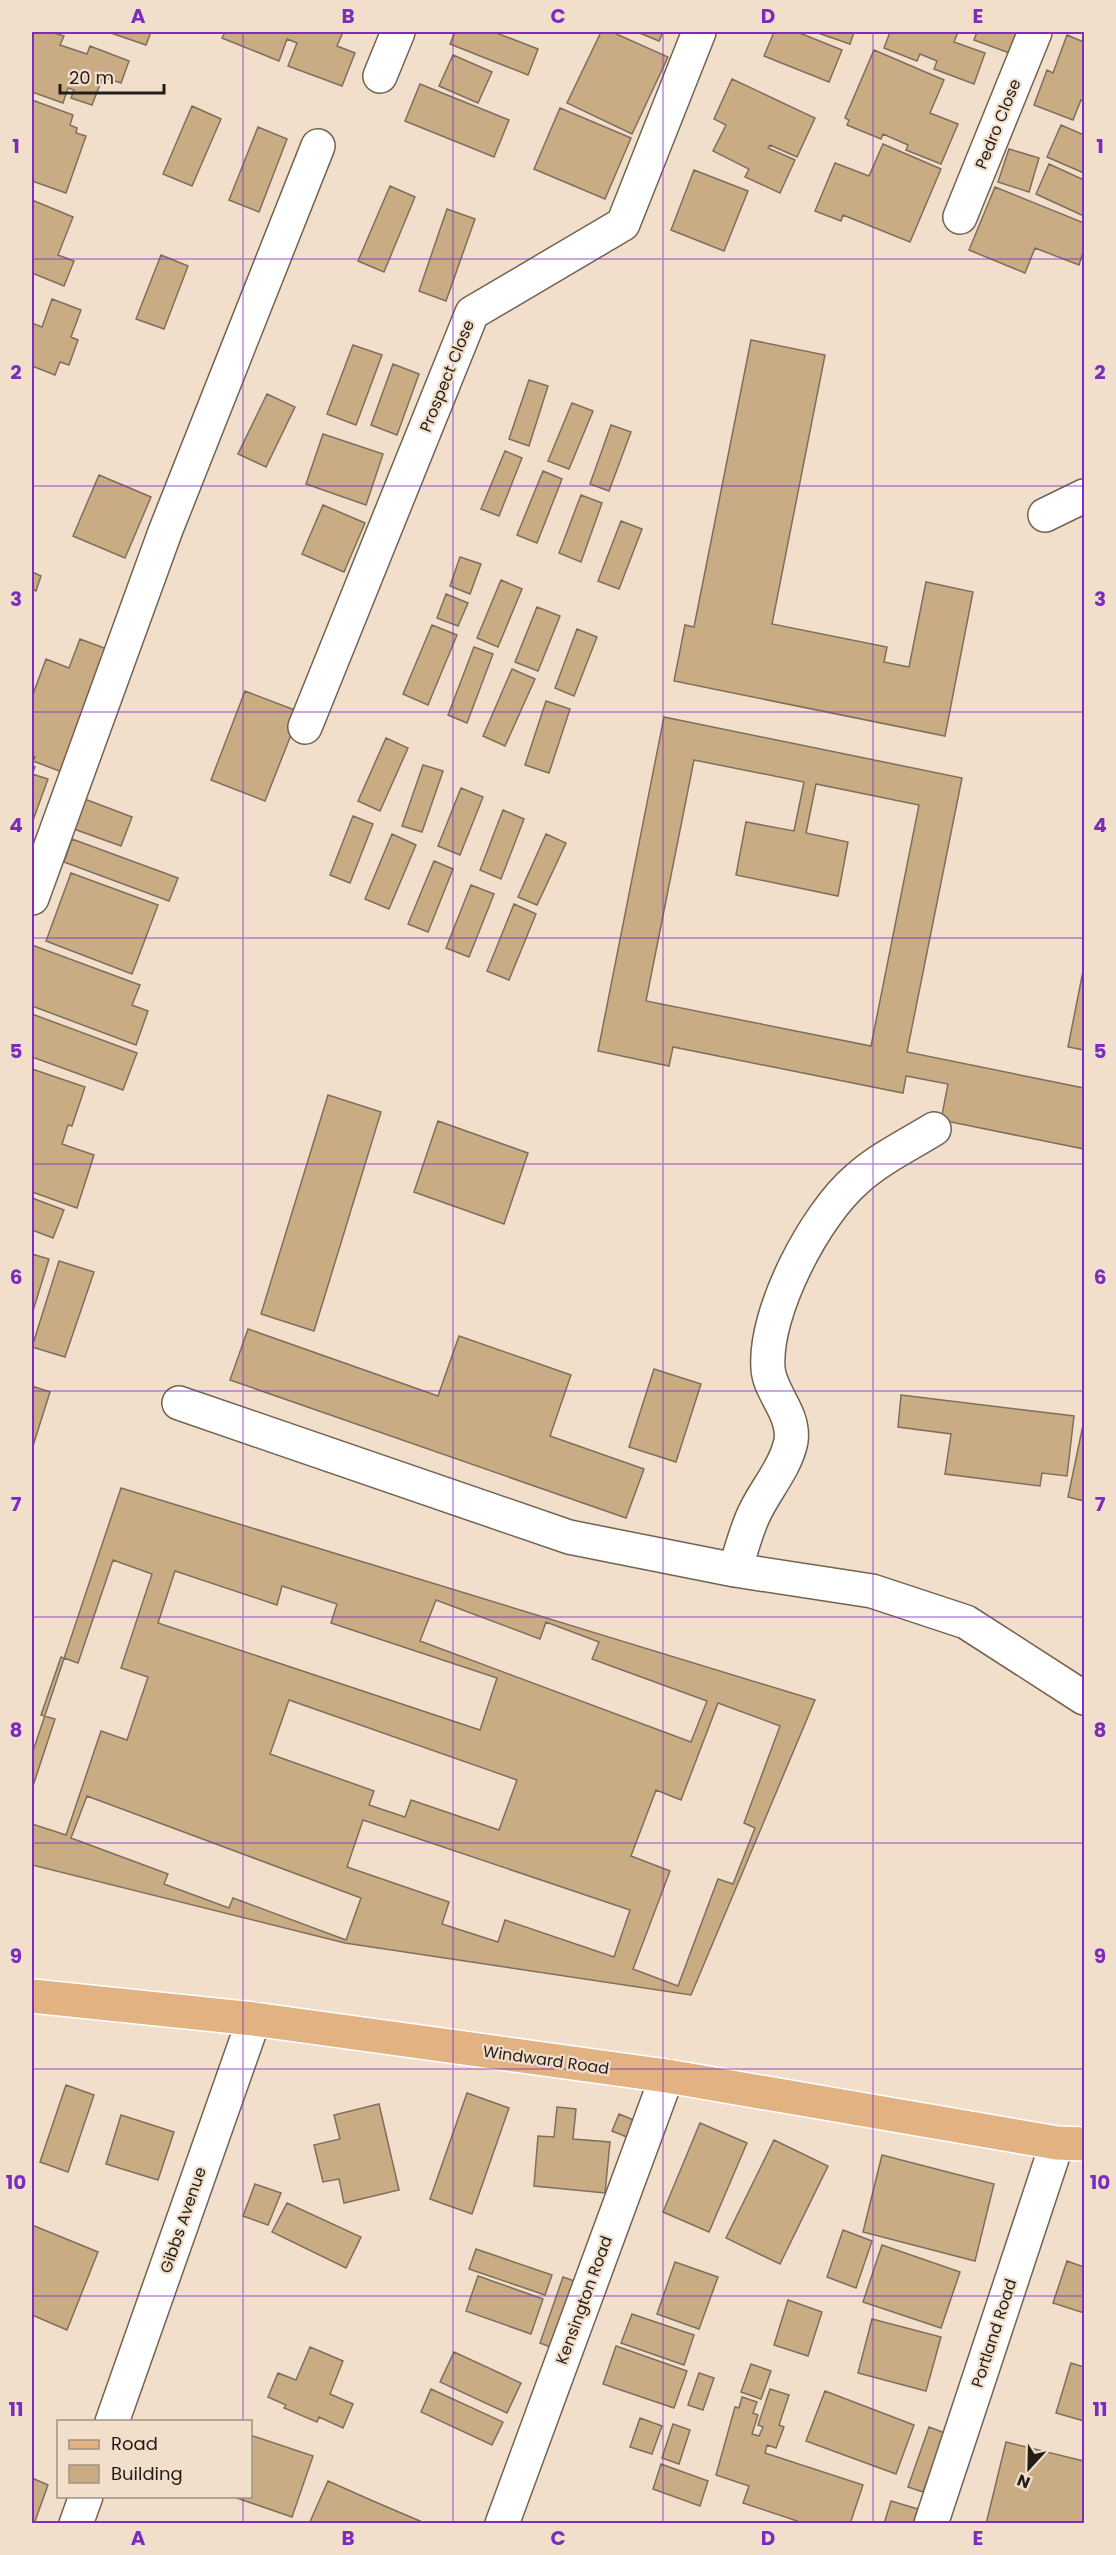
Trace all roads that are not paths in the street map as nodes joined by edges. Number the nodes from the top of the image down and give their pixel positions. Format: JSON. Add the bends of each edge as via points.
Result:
{"nodes":[{"id":1,"x":398,"y":32,"type":"edge"},
{"id":2,"x":699,"y":32,"type":"edge"},
{"id":3,"x":1035,"y":32,"type":"edge"},
{"id":4,"x":380,"y":76,"type":"dead end"},
{"id":5,"x":318,"y":146,"type":"dead end"},
{"id":6,"x":960,"y":217,"type":"dead end"},
{"id":7,"x":1084,"y":496,"type":"edge"},
{"id":8,"x":1046,"y":515,"type":"dead end"},
{"id":9,"x":305,"y":727,"type":"dead end"},
{"id":10,"x":32,"y":898,"type":"edge"},
{"id":11,"x":933,"y":1129,"type":"dead end"},
{"id":12,"x":178,"y":1402,"type":"dead end"},
{"id":13,"x":735,"y":1570,"type":"junction"},
{"id":14,"x":1084,"y":1698,"type":"edge"},
{"id":15,"x":32,"y":1996,"type":"edge"},
{"id":16,"x":254,"y":2019,"type":"junction"},
{"id":17,"x":667,"y":2076,"type":"junction"},
{"id":18,"x":1075,"y":2147,"type":"edge"},
{"id":19,"x":112,"y":2420,"type":"edge"},
{"id":20,"x":85,"y":2498,"type":"edge"},
{"id":21,"x":76,"y":2523,"type":"edge"},
{"id":22,"x":502,"y":2523,"type":"edge"},
{"id":23,"x":931,"y":2523,"type":"edge"}],
"edges":[{"from":1,"to":4,"type":"street"},
{"from":2,"to":9,"type":"street","name":"Prospect Close","via":[[623,224],[472,313]]},
{"from":3,"to":6,"type":"street","name":"Pedro Close"},
{"from":5,"to":10,"type":"street","via":[[165,532]]},
{"from":7,"to":8,"type":"street"},
{"from":11,"to":13,"type":"street","via":[[852,1183],[797,1260],[767,1350],[768,1371],[788,1414],[791,1440],[753,1515]]},
{"from":12,"to":13,"type":"street","via":[[569,1537]]},
{"from":13,"to":14,"type":"street","via":[[872,1591],[966,1622]]},
{"from":15,"to":16,"type":"main road","name":"Windward Road"},
{"from":16,"to":17,"type":"main road","name":"Windward Road"},
{"from":16,"to":19,"type":"street","name":"Gibbs Avenue"},
{"from":17,"to":18,"type":"main road","name":"Windward Road"},
{"from":17,"to":22,"type":"street","name":"Kensington Road"},
{"from":18,"to":23,"type":"street","name":"Portland Road"},
{"from":20,"to":21,"type":"street"}]}
